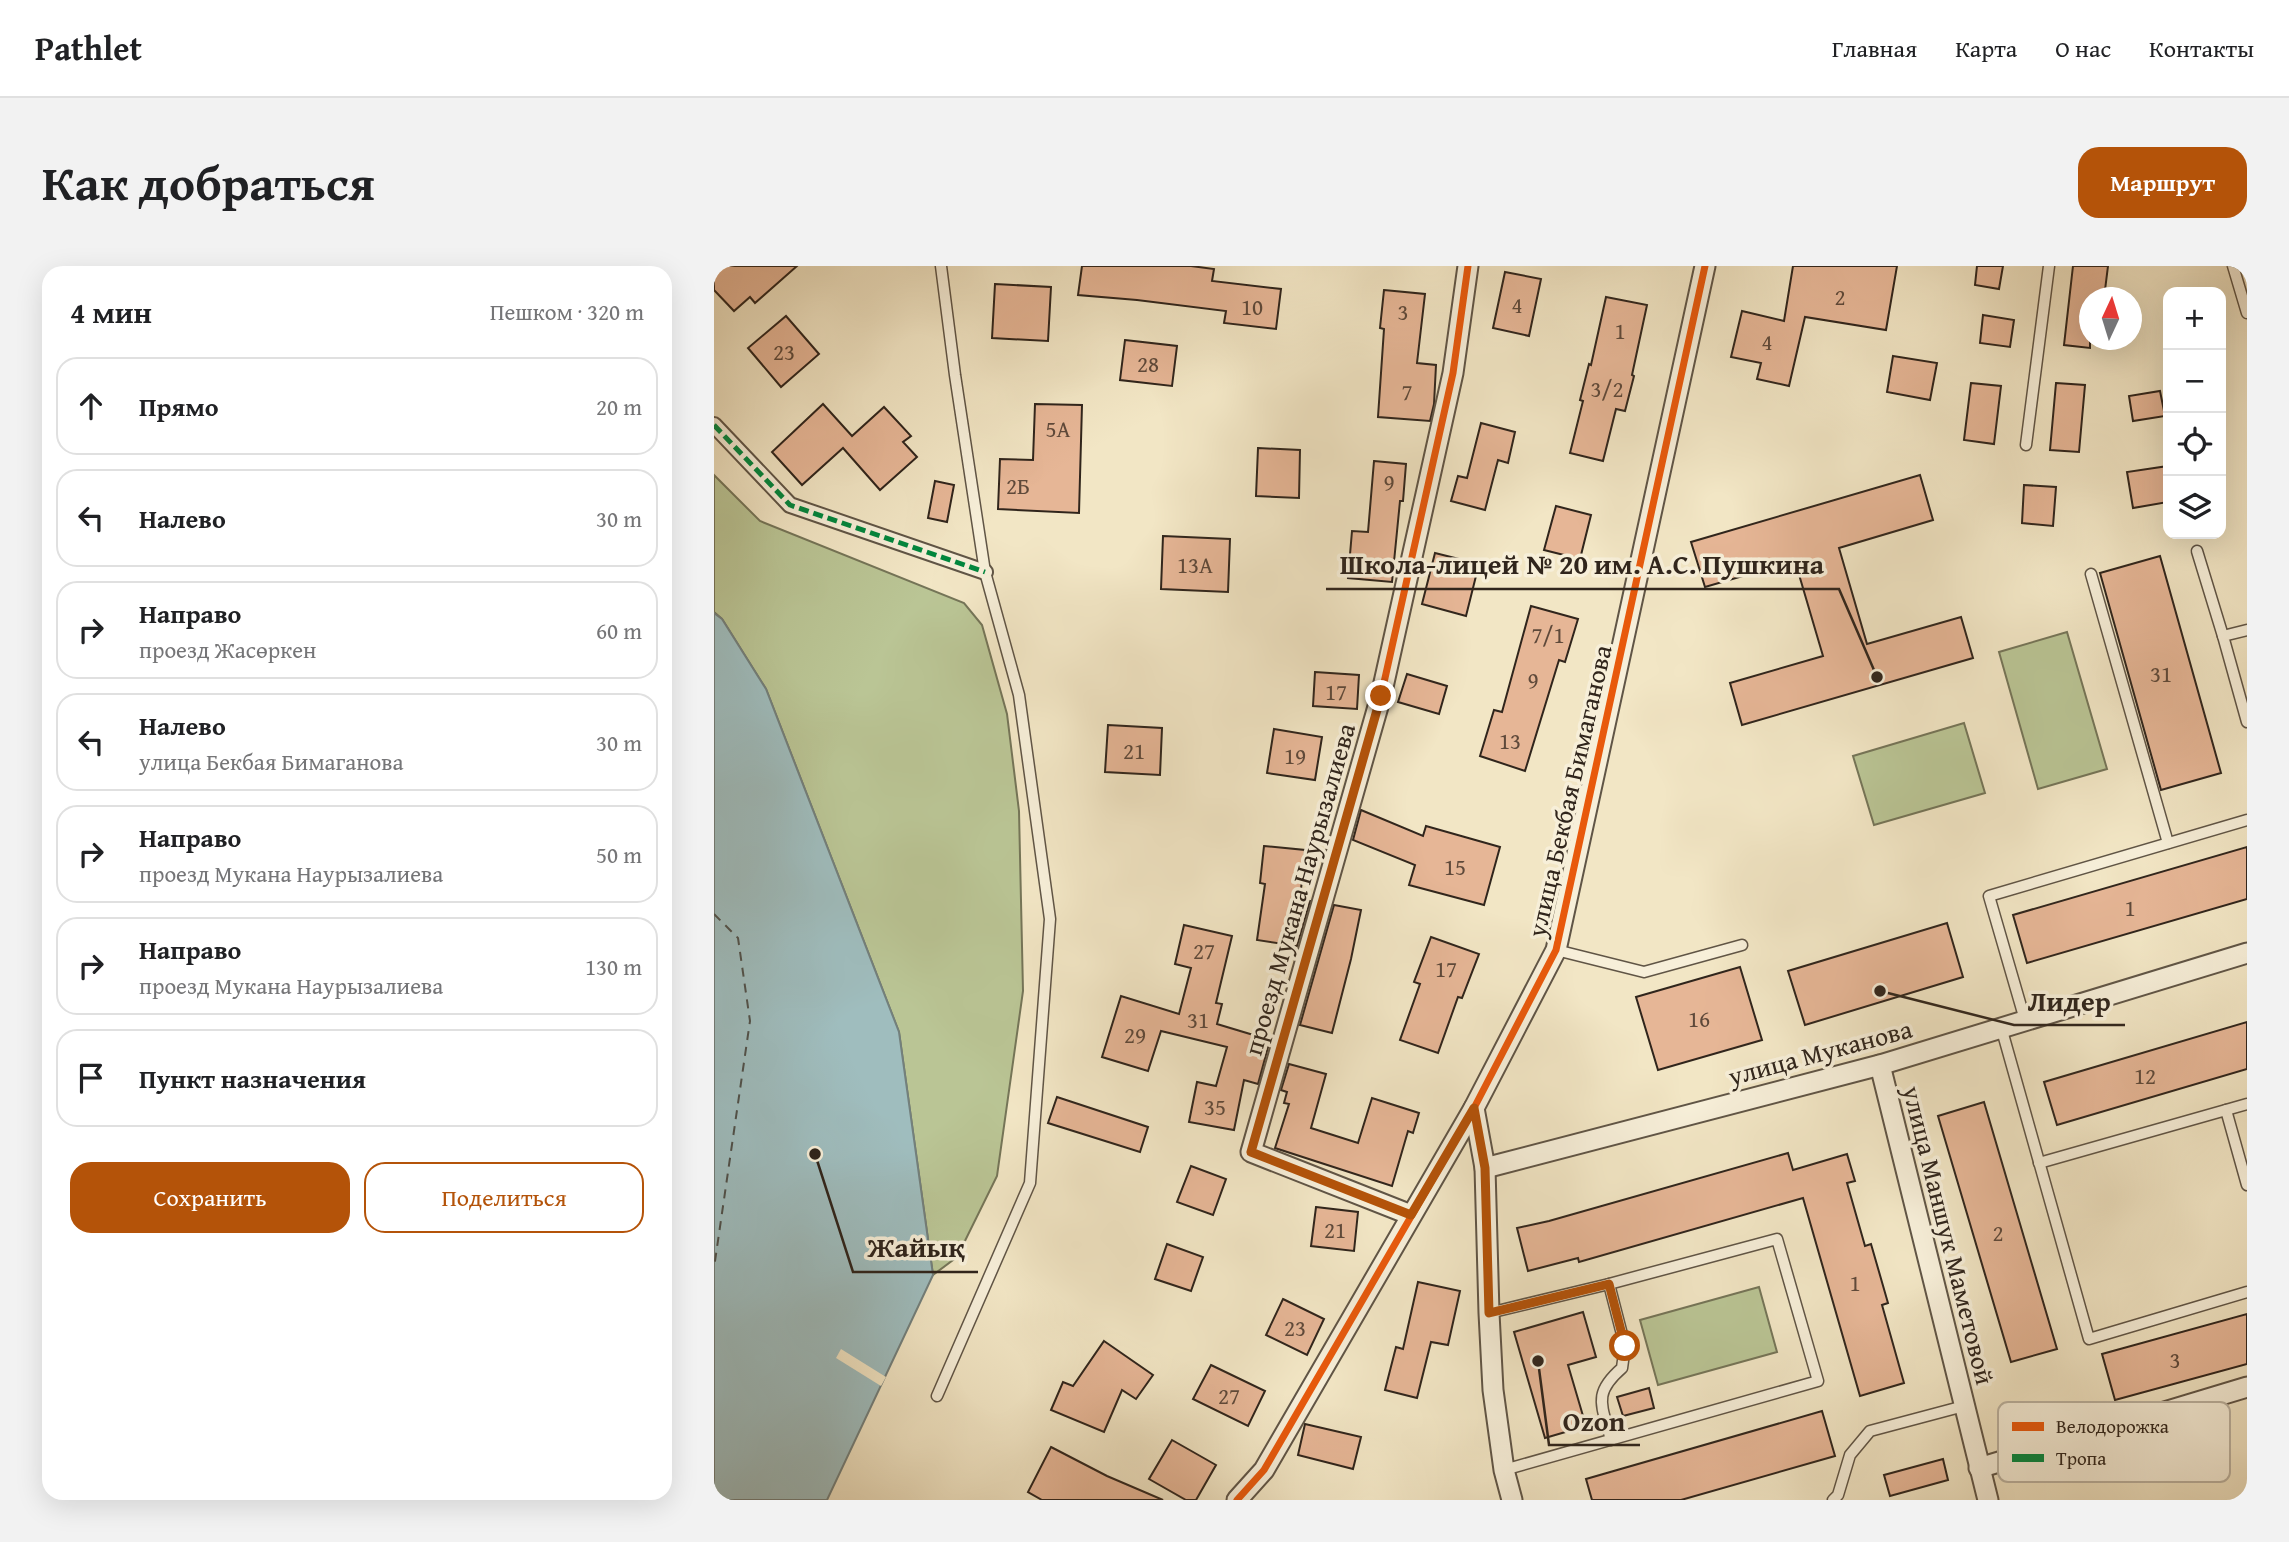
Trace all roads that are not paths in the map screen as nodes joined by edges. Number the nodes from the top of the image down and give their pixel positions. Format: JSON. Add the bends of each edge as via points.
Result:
{"nodes":[{"id":1,"x":941,"y":266,"type":"edge"},
{"id":2,"x":1468,"y":266,"type":"edge"},
{"id":3,"x":1705,"y":266,"type":"edge"},
{"id":4,"x":2049,"y":266,"type":"edge"},
{"id":5,"x":2233,"y":266,"type":"edge"},
{"id":6,"x":2247,"y":313,"type":"edge"},
{"id":7,"x":714,"y":425,"type":"edge"},
{"id":8,"x":2026,"y":445,"type":"dead end"},
{"id":9,"x":2197,"y":551,"type":"dead end"},
{"id":10,"x":985,"y":572,"type":"junction"},
{"id":11,"x":2091,"y":574,"type":"dead end"},
{"id":12,"x":2247,"y":630,"type":"edge"},
{"id":13,"x":2223,"y":636,"type":"junction"},
{"id":14,"x":2247,"y":722,"type":"edge"},
{"id":15,"x":2247,"y":820,"type":"edge"},
{"id":16,"x":2168,"y":844,"type":"junction"},
{"id":17,"x":1742,"y":945,"type":"dead end"},
{"id":18,"x":1556,"y":950,"type":"junction"},
{"id":19,"x":2247,"y":953,"type":"edge"},
{"id":20,"x":2025,"y":1020,"type":"junction"},
{"id":21,"x":2001,"y":1027,"type":"junction"},
{"id":22,"x":1880,"y":1065,"type":"junction"},
{"id":23,"x":2247,"y":1104,"type":"edge"},
{"id":24,"x":1474,"y":1108,"type":"junction"},
{"id":25,"x":2226,"y":1110,"type":"junction"},
{"id":26,"x":2039,"y":1163,"type":"junction"},
{"id":27,"x":1485,"y":1168,"type":"junction"},
{"id":28,"x":2247,"y":1185,"type":"edge"},
{"id":29,"x":1411,"y":1215,"type":"junction"},
{"id":30,"x":1609,"y":1284,"type":"junction"},
{"id":31,"x":2247,"y":1292,"type":"edge"},
{"id":32,"x":1489,"y":1313,"type":"junction"},
{"id":33,"x":2247,"y":1387,"type":"edge"},
{"id":34,"x":937,"y":1396,"type":"dead end"},
{"id":35,"x":2197,"y":1402,"type":"edge"},
{"id":36,"x":1964,"y":1406,"type":"junction"},
{"id":37,"x":1611,"y":1440,"type":"junction"},
{"id":38,"x":1998,"y":1462,"type":"edge"},
{"id":39,"x":1979,"y":1468,"type":"junction"},
{"id":40,"x":1504,"y":1470,"type":"junction"},
{"id":41,"x":1237,"y":1500,"type":"edge"},
{"id":42,"x":1512,"y":1500,"type":"edge"},
{"id":43,"x":1833,"y":1500,"type":"edge"},
{"id":44,"x":1988,"y":1500,"type":"edge"}],
"edges":[{"from":1,"to":10,"type":"lane"},
{"from":2,"to":29,"type":"street","name":"проезд Мукана Наурызалиева","via":[[1453,373],[1381,696],[1251,1152]]},
{"from":3,"to":18,"type":"street","name":"улица Бекбая Бимаганова"},
{"from":4,"to":8,"type":"lane"},
{"from":5,"to":6,"type":"lane"},
{"from":7,"to":10,"type":"street","via":[[790,505]]},
{"from":9,"to":13,"type":"lane"},
{"from":10,"to":34,"type":"lane","via":[[1019,695],[1050,919],[1030,1183]]},
{"from":11,"to":16,"type":"lane"},
{"from":12,"to":13,"type":"lane"},
{"from":13,"to":14,"type":"lane"},
{"from":15,"to":16,"type":"lane"},
{"from":16,"to":20,"type":"lane","via":[[1989,896]]},
{"from":17,"to":18,"type":"lane","via":[[1644,972]]},
{"from":18,"to":24,"type":"street","name":"улица Бекбая Бимаганова"},
{"from":19,"to":20,"type":"street","name":"улица Муканова"},
{"from":20,"to":21,"type":"street","name":"улица Муканова"},
{"from":21,"to":22,"type":"street","name":"улица Муканова"},
{"from":21,"to":26,"type":"lane"},
{"from":22,"to":27,"type":"street","name":"улица Муканова"},
{"from":22,"to":36,"type":"street","name":"улица Маншук Маметовой"},
{"from":23,"to":25,"type":"lane"},
{"from":24,"to":27,"type":"street"},
{"from":24,"to":29,"type":"street","name":"улица Бекбая Бимаганова"},
{"from":25,"to":26,"type":"lane"},
{"from":25,"to":28,"type":"lane"},
{"from":26,"to":31,"type":"lane","via":[[2089,1339]]},
{"from":27,"to":32,"type":"street"},
{"from":29,"to":41,"type":"street","name":"улица Бекбая Бимаганова","via":[[1264,1470]]},
{"from":30,"to":32,"type":"lane"},
{"from":30,"to":37,"type":"lane","via":[[1625,1346],[1622,1368],[1606,1381],[1601,1400]]},
{"from":30,"to":37,"type":"lane","via":[[1777,1239],[1818,1381]]},
{"from":32,"to":40,"type":"street"},
{"from":33,"to":35,"type":"street"},
{"from":36,"to":39,"type":"street","name":"улица Маншук Маметовой"},
{"from":36,"to":43,"type":"lane","via":[[1870,1431],[1850,1455]]},
{"from":37,"to":40,"type":"lane"},
{"from":38,"to":39,"type":"street"},
{"from":39,"to":44,"type":"street","name":"улица Маншук Маметовой"},
{"from":40,"to":42,"type":"street"}]}
